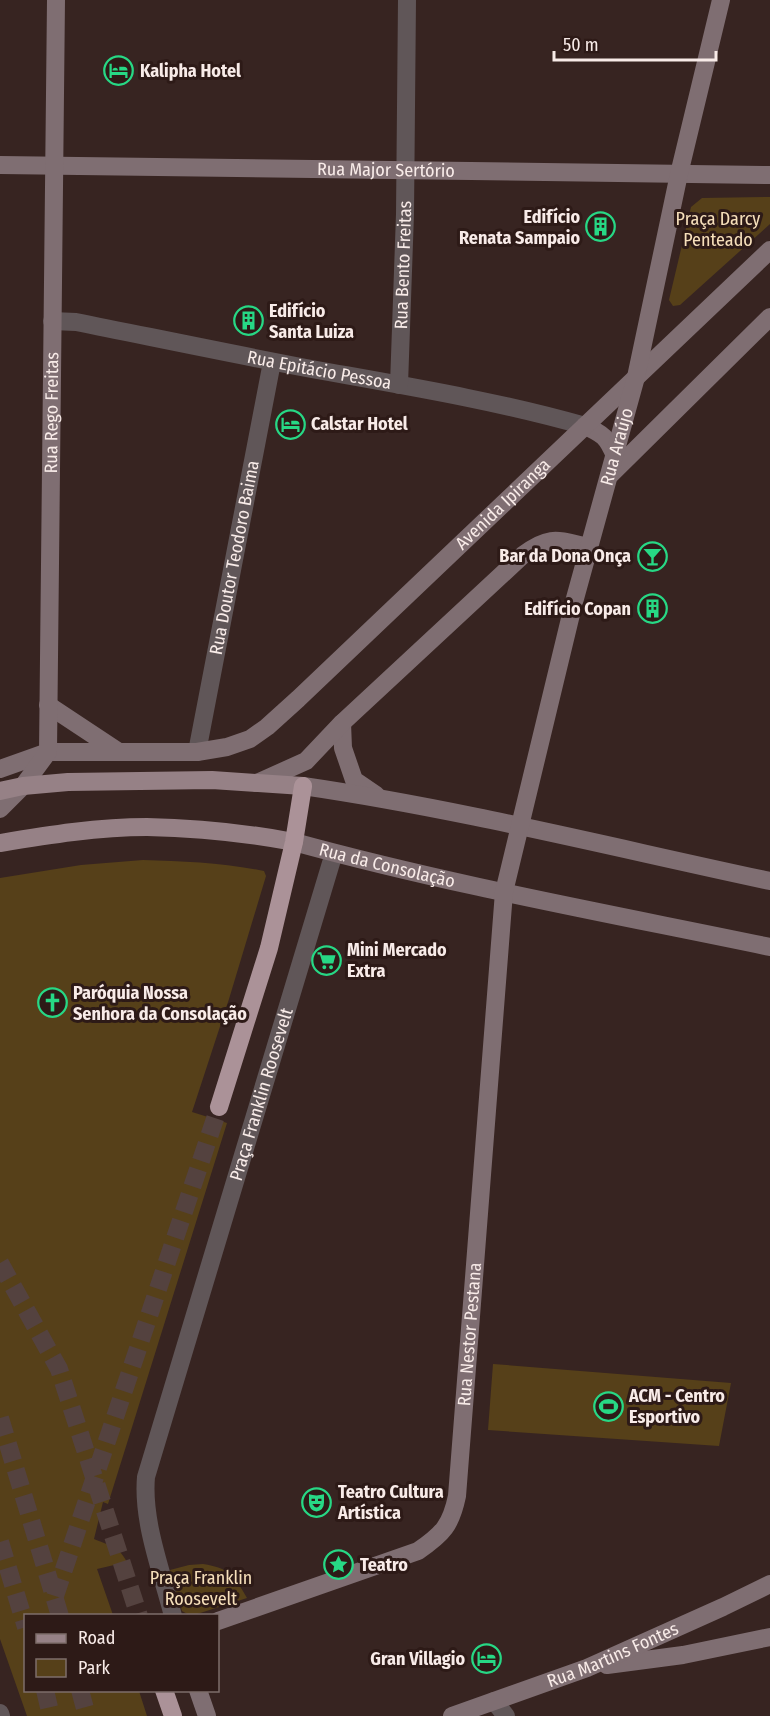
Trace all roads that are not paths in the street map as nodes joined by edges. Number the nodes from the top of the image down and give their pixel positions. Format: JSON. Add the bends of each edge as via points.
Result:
{"nodes":[{"id":1,"x":56,"y":0,"type":"edge"},
{"id":2,"x":407,"y":0,"type":"edge"},
{"id":3,"x":721,"y":0,"type":"edge"},
{"id":4,"x":0,"y":165,"type":"edge"},
{"id":5,"x":54,"y":166,"type":"junction"},
{"id":6,"x":405,"y":170,"type":"junction"},
{"id":7,"x":679,"y":174,"type":"junction"},
{"id":8,"x":770,"y":176,"type":"edge"},
{"id":9,"x":770,"y":250,"type":"edge"},
{"id":10,"x":770,"y":317,"type":"edge"},
{"id":11,"x":52,"y":321,"type":"junction"},
{"id":12,"x":272,"y":362,"type":"junction"},
{"id":13,"x":636,"y":376,"type":"junction"},
{"id":14,"x":399,"y":385,"type":"junction"},
{"id":15,"x":585,"y":426,"type":"junction"},
{"id":16,"x":615,"y":456,"type":"junction"},
{"id":17,"x":608,"y":477,"type":"junction"},
{"id":18,"x":588,"y":547,"type":"junction"},
{"id":19,"x":48,"y":705,"type":"junction"},
{"id":20,"x":342,"y":723,"type":"junction"},
{"id":21,"x":48,"y":752,"type":"junction"},
{"id":22,"x":119,"y":752,"type":"junction"},
{"id":23,"x":197,"y":753,"type":"junction"},
{"id":24,"x":0,"y":769,"type":"edge"},
{"id":25,"x":257,"y":783,"type":"junction"},
{"id":26,"x":23,"y":786,"type":"junction"},
{"id":27,"x":303,"y":786,"type":"junction"},
{"id":28,"x":0,"y":791,"type":"edge"},
{"id":29,"x":382,"y":800,"type":"junction"},
{"id":30,"x":0,"y":809,"type":"edge"},
{"id":31,"x":520,"y":827,"type":"junction"},
{"id":32,"x":294,"y":842,"type":"junction"},
{"id":33,"x":0,"y":843,"type":"edge"},
{"id":34,"x":334,"y":853,"type":"junction"},
{"id":35,"x":770,"y":881,"type":"edge"},
{"id":36,"x":504,"y":892,"type":"junction"},
{"id":37,"x":770,"y":947,"type":"edge"},
{"id":38,"x":219,"y":1107,"type":"tunnel mouth"},
{"id":39,"x":766,"y":1589,"type":"edge"},
{"id":40,"x":172,"y":1614,"type":"edge"},
{"id":41,"x":219,"y":1622,"type":"edge"},
{"id":42,"x":770,"y":1637,"type":"edge"},
{"id":43,"x":587,"y":1668,"type":"junction"},
{"id":44,"x":165,"y":1692,"type":"edge"},
{"id":45,"x":199,"y":1692,"type":"edge"},
{"id":46,"x":494,"y":1701,"type":"junction"},
{"id":47,"x":173,"y":1716,"type":"edge"},
{"id":48,"x":207,"y":1716,"type":"edge"},
{"id":49,"x":452,"y":1716,"type":"edge"},
{"id":50,"x":506,"y":1716,"type":"edge"}],
"edges":[{"from":1,"to":5,"type":"street","name":"Rua Rego Freitas"},
{"from":2,"to":6,"type":"street","name":"Rua Bento Freitas"},
{"from":3,"to":7,"type":"street","name":"Rua Araújo"},
{"from":4,"to":5,"type":"street","name":"Rua Major Sertório"},
{"from":5,"to":6,"type":"street","name":"Rua Major Sertório"},
{"from":5,"to":11,"type":"street","name":"Rua Rego Freitas"},
{"from":6,"to":7,"type":"street","name":"Rua Major Sertório"},
{"from":6,"to":14,"type":"street","name":"Rua Bento Freitas"},
{"from":7,"to":8,"type":"street","name":"Rua Major Sertório"},
{"from":7,"to":13,"type":"street","name":"Rua Araújo"},
{"from":9,"to":13,"type":"street","name":"Avenida Ipiranga"},
{"from":10,"to":17,"type":"street"},
{"from":11,"to":12,"type":"street","name":"Rua Epitácio Pessoa","via":[[76,322]]},
{"from":11,"to":19,"type":"street","name":"Rua Rego Freitas"},
{"from":12,"to":14,"type":"street","name":"Rua Epitácio Pessoa"},
{"from":12,"to":23,"type":"street","name":"Rua Doutor Teodoro Baima"},
{"from":13,"to":15,"type":"street","name":"Avenida Ipiranga"},
{"from":13,"to":16,"type":"street","name":"Rua Araújo"},
{"from":14,"to":15,"type":"street","name":"Rua Epitácio Pessoa"},
{"from":15,"to":16,"type":"street","via":[[606,437]]},
{"from":15,"to":23,"type":"street","name":"Avenida Ipiranga","via":[[267,727],[250,739]]},
{"from":16,"to":17,"type":"street","name":"Rua Araújo"},
{"from":17,"to":18,"type":"street","name":"Rua Araújo"},
{"from":18,"to":20,"type":"street","via":[[548,541],[523,555]]},
{"from":18,"to":31,"type":"street","name":"Rua Araújo"},
{"from":19,"to":21,"type":"street","name":"Rua Rego Freitas"},
{"from":19,"to":22,"type":"street"},
{"from":20,"to":25,"type":"street","via":[[306,761]]},
{"from":20,"to":29,"type":"street","via":[[343,748],[354,780]]},
{"from":21,"to":22,"type":"street"},
{"from":21,"to":24,"type":"street"},
{"from":21,"to":26,"type":"street"},
{"from":22,"to":23,"type":"street"},
{"from":25,"to":26,"type":"main road","via":[[212,780]]},
{"from":25,"to":27,"type":"main road"},
{"from":26,"to":28,"type":"main road"},
{"from":26,"to":30,"type":"street"},
{"from":27,"to":29,"type":"street"},
{"from":27,"to":32,"type":"highway"},
{"from":29,"to":31,"type":"street"},
{"from":31,"to":35,"type":"street"},
{"from":31,"to":36,"type":"street","name":"Rua Araújo"},
{"from":32,"to":33,"type":"main road","name":"Rua da Consolação","via":[[252,834],[146,827]]},
{"from":32,"to":34,"type":"street","name":"Rua da Consolação"},
{"from":32,"to":38,"type":"highway","via":[[269,948]]},
{"from":34,"to":36,"type":"street","name":"Rua da Consolação"},
{"from":34,"to":40,"type":"street","name":"Praça Franklin Roosevelt","via":[[146,1477],[146,1517]]},
{"from":36,"to":37,"type":"street","name":"Rua da Consolação"},
{"from":36,"to":41,"type":"street","name":"Rua Nestor Pestana","via":[[457,1496],[448,1524],[436,1539],[418,1551]]},
{"from":39,"to":43,"type":"street","name":"Rua Martins Fontes"},
{"from":42,"to":43,"type":"street","via":[[683,1655]]},
{"from":43,"to":46,"type":"street","name":"Rua Martins Fontes"},
{"from":44,"to":47,"type":"highway"},
{"from":45,"to":48,"type":"street"},
{"from":46,"to":49,"type":"street","name":"Rua Martins Fontes"},
{"from":46,"to":50,"type":"street"}]}
